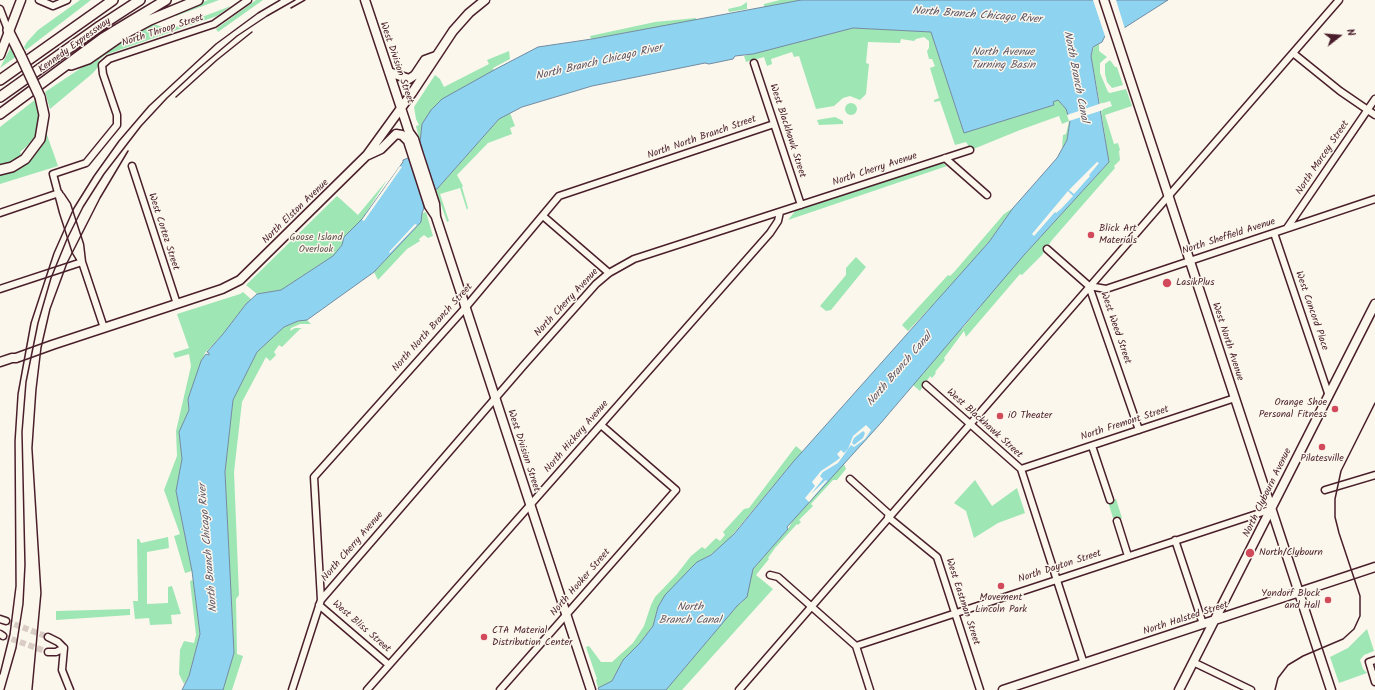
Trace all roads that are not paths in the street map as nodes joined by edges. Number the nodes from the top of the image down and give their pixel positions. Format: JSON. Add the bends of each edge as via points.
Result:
{"nodes":[{"id":1,"x":21,"y":0,"type":"edge"},
{"id":2,"x":39,"y":0,"type":"edge"},
{"id":3,"x":67,"y":0,"type":"edge"},
{"id":4,"x":112,"y":0,"type":"edge"},
{"id":5,"x":140,"y":0,"type":"edge"},
{"id":6,"x":166,"y":0,"type":"edge"},
{"id":7,"x":198,"y":0,"type":"edge"},
{"id":8,"x":248,"y":0,"type":"edge"},
{"id":9,"x":365,"y":0,"type":"edge"},
{"id":10,"x":485,"y":0,"type":"edge"},
{"id":11,"x":1104,"y":0,"type":"edge"},
{"id":12,"x":1339,"y":0,"type":"edge"},
{"id":13,"x":0,"y":9,"type":"edge"},
{"id":14,"x":8,"y":30,"type":"junction"},
{"id":15,"x":0,"y":41,"type":"edge"},
{"id":16,"x":1293,"y":53,"type":"junction"},
{"id":17,"x":0,"y":55,"type":"edge"},
{"id":18,"x":436,"y":56,"type":"junction"},
{"id":19,"x":754,"y":63,"type":"dead end"},
{"id":20,"x":62,"y":68,"type":"junction"},
{"id":21,"x":389,"y":72,"type":"junction"},
{"id":22,"x":0,"y":80,"type":"edge"},
{"id":23,"x":0,"y":97,"type":"edge"},
{"id":24,"x":1375,"y":99,"type":"edge"},
{"id":25,"x":401,"y":109,"type":"junction"},
{"id":26,"x":1368,"y":110,"type":"junction"},
{"id":27,"x":0,"y":114,"type":"edge"},
{"id":28,"x":1375,"y":115,"type":"edge"},
{"id":29,"x":774,"y":124,"type":"junction"},
{"id":30,"x":409,"y":132,"type":"junction"},
{"id":31,"x":408,"y":141,"type":"junction"},
{"id":32,"x":970,"y":150,"type":"dead end"},
{"id":33,"x":415,"y":152,"type":"junction"},
{"id":34,"x":367,"y":155,"type":"junction"},
{"id":35,"x":945,"y":158,"type":"junction"},
{"id":36,"x":132,"y":166,"type":"dead end"},
{"id":37,"x":0,"y":170,"type":"edge"},
{"id":38,"x":59,"y":193,"type":"junction"},
{"id":39,"x":987,"y":195,"type":"dead end"},
{"id":40,"x":1168,"y":195,"type":"junction"},
{"id":41,"x":1375,"y":200,"type":"edge"},
{"id":42,"x":802,"y":204,"type":"junction"},
{"id":43,"x":780,"y":212,"type":"junction"},
{"id":44,"x":0,"y":213,"type":"edge"},
{"id":45,"x":543,"y":216,"type":"junction"},
{"id":46,"x":1287,"y":229,"type":"junction"},
{"id":47,"x":1274,"y":233,"type":"junction"},
{"id":48,"x":1047,"y":249,"type":"dead end"},
{"id":49,"x":1190,"y":261,"type":"junction"},
{"id":50,"x":82,"y":262,"type":"junction"},
{"id":51,"x":609,"y":273,"type":"junction"},
{"id":52,"x":1089,"y":286,"type":"junction"},
{"id":53,"x":0,"y":289,"type":"edge"},
{"id":54,"x":177,"y":304,"type":"junction"},
{"id":55,"x":1375,"y":304,"type":"edge"},
{"id":56,"x":466,"y":307,"type":"junction"},
{"id":57,"x":104,"y":328,"type":"junction"},
{"id":58,"x":0,"y":362,"type":"edge"},
{"id":59,"x":926,"y":385,"type":"dead end"},
{"id":60,"x":1329,"y":396,"type":"junction"},
{"id":61,"x":496,"y":398,"type":"junction"},
{"id":62,"x":1235,"y":398,"type":"junction"},
{"id":63,"x":601,"y":424,"type":"junction"},
{"id":64,"x":969,"y":424,"type":"junction"},
{"id":65,"x":1139,"y":430,"type":"junction"},
{"id":66,"x":1092,"y":446,"type":"junction"},
{"id":67,"x":1021,"y":470,"type":"junction"},
{"id":68,"x":1374,"y":474,"type":"edge"},
{"id":69,"x":850,"y":479,"type":"dead end"},
{"id":70,"x":1325,"y":490,"type":"dead end"},
{"id":71,"x":1110,"y":500,"type":"dead end"},
{"id":72,"x":531,"y":505,"type":"junction"},
{"id":73,"x":1272,"y":509,"type":"junction"},
{"id":74,"x":889,"y":516,"type":"junction"},
{"id":75,"x":1117,"y":521,"type":"dead end"},
{"id":76,"x":1175,"y":540,"type":"junction"},
{"id":77,"x":1128,"y":556,"type":"junction"},
{"id":78,"x":1375,"y":567,"type":"edge"},
{"id":79,"x":770,"y":575,"type":"dead end"},
{"id":80,"x":1056,"y":579,"type":"junction"},
{"id":81,"x":1299,"y":592,"type":"junction"},
{"id":82,"x":320,"y":602,"type":"junction"},
{"id":83,"x":810,"y":606,"type":"junction"},
{"id":84,"x":955,"y":612,"type":"junction"},
{"id":85,"x":567,"y":615,"type":"junction"},
{"id":86,"x":1216,"y":620,"type":"junction"},
{"id":87,"x":1202,"y":624,"type":"junction"},
{"id":88,"x":48,"y":637,"type":"tunnel mouth"},
{"id":89,"x":856,"y":646,"type":"junction"},
{"id":90,"x":64,"y":648,"type":"junction"},
{"id":91,"x":48,"y":652,"type":"tunnel mouth"},
{"id":92,"x":1372,"y":661,"type":"edge"},
{"id":93,"x":1193,"y":662,"type":"junction"},
{"id":94,"x":1084,"y":664,"type":"junction"},
{"id":95,"x":389,"y":665,"type":"junction"},
{"id":96,"x":1375,"y":682,"type":"edge"},
{"id":97,"x":70,"y":690,"type":"edge"},
{"id":98,"x":292,"y":690,"type":"edge"},
{"id":99,"x":367,"y":690,"type":"edge"},
{"id":100,"x":500,"y":690,"type":"edge"},
{"id":101,"x":591,"y":690,"type":"edge"},
{"id":102,"x":739,"y":690,"type":"edge"},
{"id":103,"x":870,"y":690,"type":"edge"},
{"id":104,"x":980,"y":690,"type":"edge"},
{"id":105,"x":1003,"y":690,"type":"edge"},
{"id":106,"x":1179,"y":690,"type":"edge"},
{"id":107,"x":1251,"y":690,"type":"edge"},
{"id":108,"x":1331,"y":690,"type":"edge"}],
"edges":[{"from":1,"to":14,"type":"main road"},
{"from":2,"to":3,"type":"street","via":[[52,6]]},
{"from":4,"to":22,"type":"highway","name":"Kennedy Expressway"},
{"from":5,"to":23,"type":"highway"},
{"from":6,"to":20,"type":"highway","name":"Kennedy Expressway","via":[[103,38]]},
{"from":7,"to":20,"type":"highway","via":[[150,20],[88,59]]},
{"from":8,"to":38,"type":"street","name":"North Throop Street","via":[[214,24],[109,60],[102,65],[118,121],[86,163],[53,174]]},
{"from":9,"to":21,"type":"main road","name":"West Division Street"},
{"from":10,"to":18,"type":"main road","name":"North Elston Avenue","via":[[461,21]]},
{"from":11,"to":40,"type":"main road","name":"West North Avenue"},
{"from":12,"to":16,"type":"street"},
{"from":13,"to":14,"type":"street"},
{"from":14,"to":15,"type":"main road"},
{"from":14,"to":17,"type":"main road"},
{"from":14,"to":37,"type":"highway","bridge":true,"via":[[40,97],[44,115],[40,139],[25,159],[12,167]]},
{"from":16,"to":26,"type":"street"},
{"from":16,"to":40,"type":"street"},
{"from":18,"to":21,"type":"main road","via":[[425,60],[415,75],[409,78]]},
{"from":18,"to":25,"type":"main road","name":"North Elston Avenue"},
{"from":19,"to":29,"type":"street","name":"West Blackhawk Street"},
{"from":20,"to":27,"type":"highway","name":"Kennedy Expressway"},
{"from":21,"to":25,"type":"main road","name":"West Division Street"},
{"from":24,"to":26,"type":"street","name":"North Marcey Street"},
{"from":25,"to":30,"type":"main road","name":"West Division Street"},
{"from":25,"to":34,"type":"main road","name":"North Elston Avenue"},
{"from":26,"to":28,"type":"street"},
{"from":26,"to":46,"type":"street","name":"North Marcey Street"},
{"from":29,"to":42,"type":"street","name":"West Blackhawk Street"},
{"from":29,"to":45,"type":"street","name":"North North Branch Street","via":[[559,196]]},
{"from":30,"to":31,"type":"main road","name":"West Division Street"},
{"from":30,"to":33,"type":"main road","name":"West Division Street","via":[[414,139]]},
{"from":31,"to":33,"type":"main road","name":"West Division Street"},
{"from":31,"to":34,"type":"main road","via":[[402,135],[396,134],[381,149]]},
{"from":32,"to":35,"type":"street","name":"North Cherry Avenue"},
{"from":33,"to":56,"type":"main road","name":"West Division Street"},
{"from":34,"to":54,"type":"main road","name":"North Elston Avenue","via":[[240,280],[222,289]]},
{"from":35,"to":39,"type":"street"},
{"from":35,"to":42,"type":"street","name":"North Cherry Avenue"},
{"from":36,"to":54,"type":"street","name":"West Cortez Street"},
{"from":38,"to":44,"type":"street"},
{"from":38,"to":50,"type":"street","via":[[67,205],[80,246]]},
{"from":40,"to":49,"type":"main road","name":"West North Avenue"},
{"from":40,"to":52,"type":"street"},
{"from":41,"to":46,"type":"street","name":"North Sheffield Avenue"},
{"from":42,"to":43,"type":"street","name":"North Cherry Avenue"},
{"from":43,"to":51,"type":"street","name":"North Cherry Avenue","via":[[634,259]]},
{"from":43,"to":63,"type":"street","name":"North Hickory Avenue","via":[[778,221],[770,233]]},
{"from":45,"to":51,"type":"street"},
{"from":45,"to":56,"type":"street","name":"North North Branch Street"},
{"from":46,"to":47,"type":"street","name":"North Sheffield Avenue"},
{"from":47,"to":49,"type":"street","name":"North Sheffield Avenue"},
{"from":47,"to":60,"type":"street","name":"West Concord Place"},
{"from":48,"to":52,"type":"street","name":"West Weed Street"},
{"from":49,"to":52,"type":"street","name":"North Sheffield Avenue","via":[[1106,289]]},
{"from":49,"to":62,"type":"main road","name":"West North Avenue"},
{"from":50,"to":53,"type":"street"},
{"from":50,"to":57,"type":"street"},
{"from":51,"to":61,"type":"street","name":"North Cherry Avenue","via":[[596,284]]},
{"from":52,"to":64,"type":"street"},
{"from":52,"to":65,"type":"street","name":"West Weed Street"},
{"from":54,"to":57,"type":"main road","name":"North Elston Avenue"},
{"from":55,"to":60,"type":"main road","name":"North Clybourn Avenue"},
{"from":56,"to":61,"type":"main road","name":"West Division Street"},
{"from":56,"to":82,"type":"street","name":"North North Branch Street","via":[[314,477]]},
{"from":57,"to":58,"type":"main road","name":"North Elston Avenue","via":[[16,354]]},
{"from":59,"to":64,"type":"street","name":"West Blackhawk Street"},
{"from":60,"to":73,"type":"main road","name":"North Clybourn Avenue"},
{"from":61,"to":72,"type":"main road","name":"West Division Street"},
{"from":61,"to":82,"type":"street","name":"North Cherry Avenue"},
{"from":62,"to":65,"type":"street","name":"North Fremont Street"},
{"from":62,"to":73,"type":"main road","name":"West North Avenue"},
{"from":63,"to":72,"type":"street","name":"North Hickory Avenue"},
{"from":63,"to":85,"type":"street","name":"North Hooker Street","via":[[676,490]]},
{"from":64,"to":67,"type":"street","name":"West Blackhawk Street"},
{"from":64,"to":74,"type":"street"},
{"from":65,"to":66,"type":"street","name":"North Fremont Street"},
{"from":66,"to":67,"type":"street","name":"North Fremont Street"},
{"from":66,"to":71,"type":"street"},
{"from":67,"to":80,"type":"street","name":"West Blackhawk Street"},
{"from":68,"to":70,"type":"street"},
{"from":69,"to":74,"type":"street","name":"West Eastman Street"},
{"from":72,"to":85,"type":"main road","name":"West Division Street"},
{"from":72,"to":95,"type":"street","name":"North Hickory Avenue"},
{"from":73,"to":76,"type":"street","name":"North Dayton Street"},
{"from":73,"to":81,"type":"main road","name":"West North Avenue"},
{"from":73,"to":86,"type":"main road","name":"North Clybourn Avenue"},
{"from":74,"to":83,"type":"street"},
{"from":74,"to":84,"type":"street","name":"West Eastman Street","via":[[937,557]]},
{"from":75,"to":77,"type":"street"},
{"from":76,"to":77,"type":"street","name":"North Dayton Street"},
{"from":76,"to":87,"type":"street"},
{"from":77,"to":80,"type":"street","name":"North Dayton Street"},
{"from":78,"to":81,"type":"main road","name":"North Halsted Street"},
{"from":79,"to":83,"type":"street","via":[[778,577]]},
{"from":80,"to":84,"type":"street","name":"North Dayton Street"},
{"from":80,"to":94,"type":"street","name":"West Blackhawk Street"},
{"from":81,"to":86,"type":"main road","name":"North Halsted Street"},
{"from":81,"to":108,"type":"main road","name":"West North Avenue"},
{"from":82,"to":95,"type":"street","name":"West Bliss Street"},
{"from":82,"to":98,"type":"street","name":"North North Branch Street"},
{"from":83,"to":89,"type":"street"},
{"from":83,"to":102,"type":"street"},
{"from":84,"to":89,"type":"street","name":"North Dayton Street"},
{"from":84,"to":104,"type":"street","name":"West Eastman Street"},
{"from":85,"to":100,"type":"street","name":"North Hooker Street"},
{"from":85,"to":101,"type":"main road","name":"West Division Street"},
{"from":86,"to":87,"type":"main road","name":"North Halsted Street"},
{"from":86,"to":93,"type":"main road","name":"North Clybourn Avenue"},
{"from":87,"to":94,"type":"main road","name":"North Halsted Street"},
{"from":88,"to":90,"type":"street"},
{"from":89,"to":103,"type":"street"},
{"from":90,"to":91,"type":"street"},
{"from":90,"to":97,"type":"street","via":[[62,670]]},
{"from":92,"to":96,"type":"street"},
{"from":93,"to":106,"type":"main road","name":"North Clybourn Avenue"},
{"from":93,"to":107,"type":"street"},
{"from":94,"to":105,"type":"main road","name":"North Halsted Street"},
{"from":95,"to":99,"type":"street","name":"North Hickory Avenue"}]}
